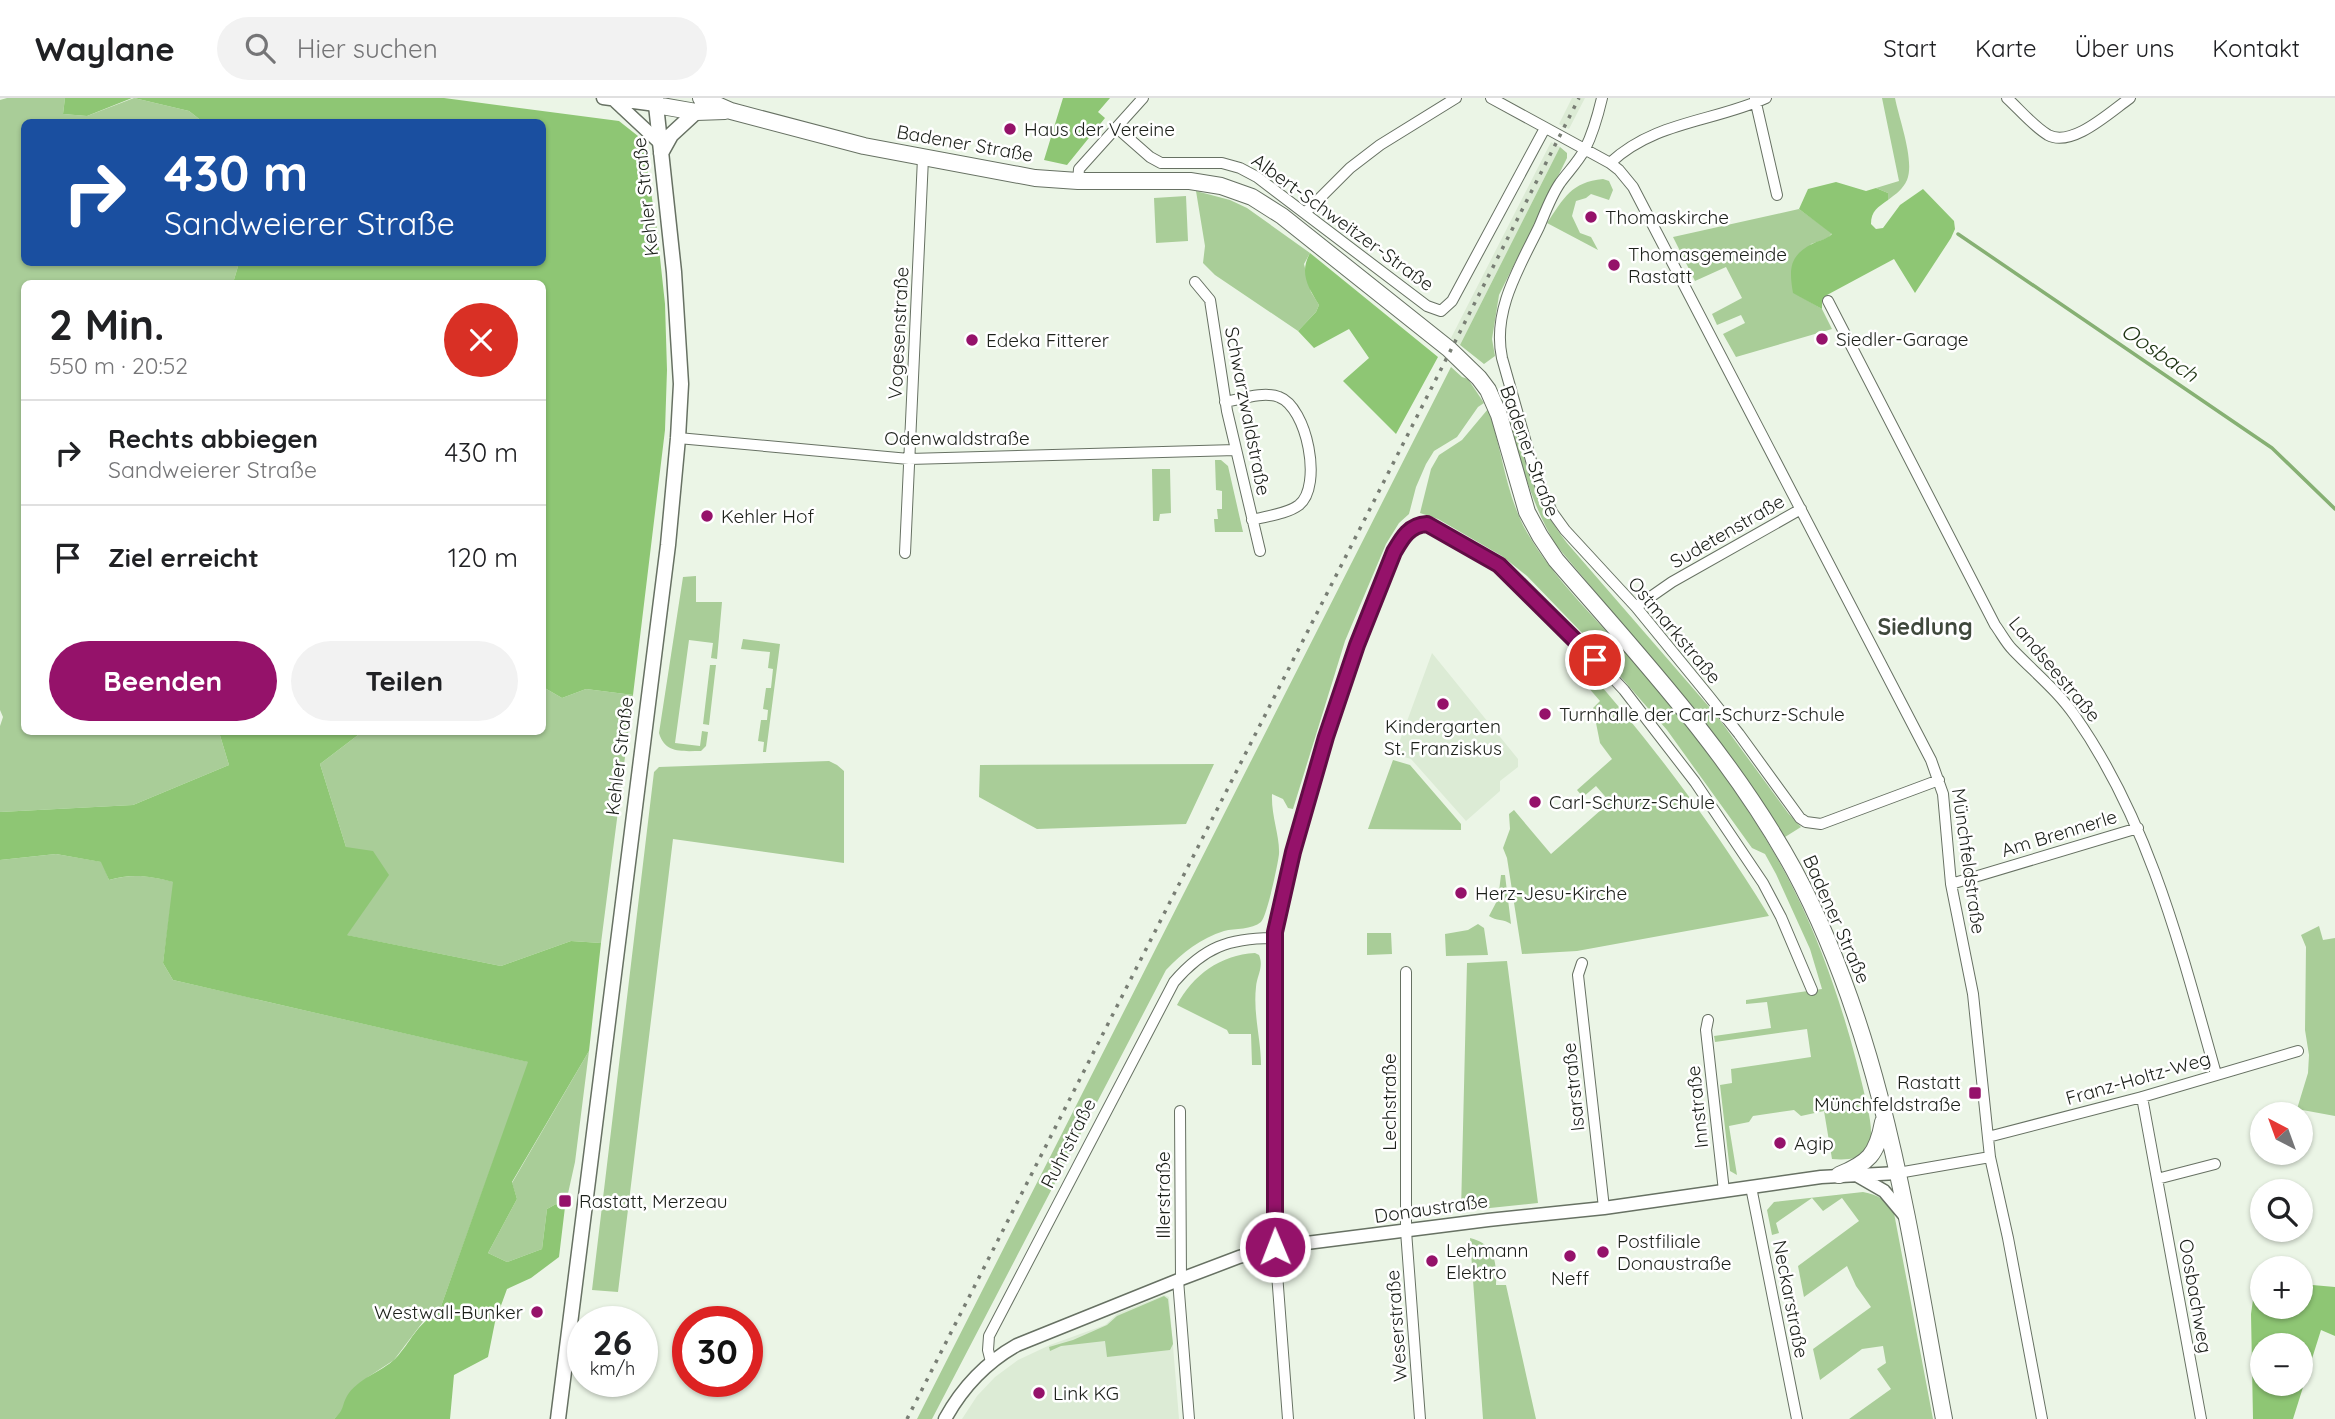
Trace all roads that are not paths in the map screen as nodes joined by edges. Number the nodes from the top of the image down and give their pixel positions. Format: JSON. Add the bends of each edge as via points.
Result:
{"nodes":[{"id":1,"x":1143,"y":98,"type":"edge"},
{"id":2,"x":1456,"y":98,"type":"edge"},
{"id":3,"x":1491,"y":98,"type":"edge"},
{"id":4,"x":1602,"y":98,"type":"edge"},
{"id":5,"x":2007,"y":98,"type":"edge"},
{"id":6,"x":2130,"y":98,"type":"edge"},
{"id":7,"x":608,"y":99,"type":"edge"},
{"id":8,"x":1759,"y":99,"type":"edge"},
{"id":9,"x":655,"y":102,"type":"edge"},
{"id":10,"x":698,"y":105,"type":"edge"},
{"id":11,"x":1117,"y":128,"type":"junction"},
{"id":12,"x":1545,"y":128,"type":"junction"},
{"id":13,"x":661,"y":148,"type":"junction"},
{"id":14,"x":1585,"y":149,"type":"junction"},
{"id":15,"x":923,"y":158,"type":"junction"},
{"id":16,"x":1609,"y":163,"type":"junction"},
{"id":17,"x":1078,"y":181,"type":"junction"},
{"id":18,"x":1777,"y":195,"type":"dead end"},
{"id":19,"x":1306,"y":212,"type":"junction"},
{"id":20,"x":1195,"y":282,"type":"dead end"},
{"id":21,"x":1828,"y":301,"type":"dead end"},
{"id":22,"x":1225,"y":402,"type":"junction"},
{"id":23,"x":678,"y":438,"type":"junction"},
{"id":24,"x":1236,"y":450,"type":"junction"},
{"id":25,"x":909,"y":459,"type":"junction"},
{"id":26,"x":1801,"y":509,"type":"junction"},
{"id":27,"x":1252,"y":520,"type":"junction"},
{"id":28,"x":1260,"y":551,"type":"dead end"},
{"id":29,"x":905,"y":553,"type":"dead end"},
{"id":30,"x":1636,"y":607,"type":"junction"},
{"id":31,"x":1939,"y":780,"type":"junction"},
{"id":32,"x":2138,"y":828,"type":"junction"},
{"id":33,"x":1951,"y":884,"type":"junction"},
{"id":34,"x":1274,"y":938,"type":"junction"},
{"id":35,"x":1582,"y":963,"type":"dead end"},
{"id":36,"x":1406,"y":972,"type":"dead end"},
{"id":37,"x":1812,"y":990,"type":"dead end"},
{"id":38,"x":1708,"y":1020,"type":"dead end"},
{"id":39,"x":2298,"y":1051,"type":"dead end"},
{"id":40,"x":2216,"y":1074,"type":"junction"},
{"id":41,"x":2142,"y":1097,"type":"junction"},
{"id":42,"x":1180,"y":1111,"type":"dead end"},
{"id":43,"x":1884,"y":1117,"type":"junction"},
{"id":44,"x":1988,"y":1137,"type":"junction"},
{"id":45,"x":1990,"y":1157,"type":"junction"},
{"id":46,"x":2216,"y":1164,"type":"dead end"},
{"id":47,"x":1898,"y":1173,"type":"junction"},
{"id":48,"x":1847,"y":1175,"type":"junction"},
{"id":49,"x":2157,"y":1179,"type":"junction"},
{"id":50,"x":1751,"y":1187,"type":"junction"},
{"id":51,"x":1724,"y":1191,"type":"junction"},
{"id":52,"x":1604,"y":1208,"type":"junction"},
{"id":53,"x":1906,"y":1217,"type":"junction"},
{"id":54,"x":1406,"y":1231,"type":"junction"},
{"id":55,"x":1275,"y":1247,"type":"junction"},
{"id":56,"x":1180,"y":1279,"type":"junction"},
{"id":57,"x":991,"y":1362,"type":"junction"},
{"id":58,"x":558,"y":1419,"type":"edge"},
{"id":59,"x":945,"y":1419,"type":"edge"},
{"id":60,"x":1189,"y":1419,"type":"edge"},
{"id":61,"x":1288,"y":1419,"type":"edge"},
{"id":62,"x":1420,"y":1419,"type":"edge"},
{"id":63,"x":1797,"y":1419,"type":"edge"},
{"id":64,"x":1944,"y":1419,"type":"edge"},
{"id":65,"x":2042,"y":1419,"type":"edge"},
{"id":66,"x":2202,"y":1419,"type":"edge"}],
"edges":[{"from":1,"to":11,"type":"street"},
{"from":2,"to":19,"type":"street","via":[[1380,145]]},
{"from":3,"to":12,"type":"street","name":"Münchfeldstraße"},
{"from":4,"to":14,"type":"street","name":"Ostmarkstraße"},
{"from":5,"to":6,"type":"street","via":[[2043,132],[2061,138],[2079,134]]},
{"from":7,"to":9,"type":"street"},
{"from":7,"to":13,"type":"street"},
{"from":8,"to":16,"type":"street","via":[[1675,125],[1632,144]]},
{"from":8,"to":18,"type":"street"},
{"from":9,"to":10,"type":"main road","name":"Badener Straße"},
{"from":9,"to":13,"type":"main road","name":"Kehler Straße"},
{"from":10,"to":13,"type":"main road"},
{"from":10,"to":15,"type":"main road","name":"Badener Straße"},
{"from":11,"to":17,"type":"street","via":[[1079,169]]},
{"from":11,"to":19,"type":"street","name":"Albert-Schweitzer-Straße","via":[[1161,163],[1223,163],[1240,168]]},
{"from":12,"to":14,"type":"street","name":"Münchfeldstraße"},
{"from":12,"to":19,"type":"street","name":"Albert-Schweitzer-Straße","via":[[1452,301],[1441,311]]},
{"from":13,"to":23,"type":"main road","name":"Kehler Straße","via":[[679,347]]},
{"from":14,"to":16,"type":"street","name":"Münchfeldstraße"},
{"from":14,"to":30,"type":"street","name":"Ostmarkstraße","via":[[1559,185],[1509,290],[1500,321],[1500,347],[1534,471],[1552,512]]},
{"from":15,"to":17,"type":"main road","name":"Badener Straße"},
{"from":15,"to":25,"type":"street","name":"Vogesenstraße"},
{"from":16,"to":26,"type":"street","name":"Münchfeldstraße","via":[[1640,198]]},
{"from":17,"to":43,"type":"main road","name":"Badener Straße","via":[[1190,181],[1252,197],[1282,216],[1479,377],[1499,415],[1520,494],[1540,536],[1711,746],[1793,868],[1851,1001]]},
{"from":20,"to":22,"type":"street","name":"Schwarzwaldstraße","via":[[1210,300]]},
{"from":21,"to":32,"type":"street","name":"Landseestraße","via":[[1995,625],[2011,649],[2074,715]]},
{"from":22,"to":24,"type":"street","name":"Schwarzwaldstraße"},
{"from":22,"to":27,"type":"street","via":[[1282,397],[1307,440],[1311,477],[1306,497],[1290,510]]},
{"from":23,"to":25,"type":"street","name":"Odenwaldstraße"},
{"from":23,"to":58,"type":"main road","name":"Kehler Straße"},
{"from":24,"to":25,"type":"street","name":"Odenwaldstraße"},
{"from":24,"to":27,"type":"street","name":"Schwarzwaldstraße"},
{"from":25,"to":29,"type":"street","name":"Vogesenstraße"},
{"from":26,"to":30,"type":"street","name":"Sudetenstraße"},
{"from":26,"to":31,"type":"street","name":"Münchfeldstraße"},
{"from":27,"to":28,"type":"street","name":"Schwarzwaldstraße"},
{"from":30,"to":31,"type":"street","name":"Ostmarkstraße","via":[[1806,822],[1821,824]]},
{"from":31,"to":33,"type":"street","name":"Münchfeldstraße"},
{"from":32,"to":33,"type":"street","name":"Am Brennerle"},
{"from":32,"to":40,"type":"street","name":"Landseestraße","via":[[2170,912]]},
{"from":33,"to":44,"type":"street","name":"Münchfeldstraße","via":[[1973,994]]},
{"from":34,"to":37,"type":"street","via":[[1293,852],[1357,645],[1394,552],[1410,528],[1419,524],[1434,526],[1499,565],[1624,691],[1695,782],[1763,883]]},
{"from":34,"to":55,"type":"street"},
{"from":34,"to":57,"type":"street","name":"Ruhrstraße","via":[[1250,938],[1206,952],[1174,982],[989,1336]]},
{"from":35,"to":52,"type":"street","name":"Isarstraße","via":[[1578,975]]},
{"from":36,"to":54,"type":"street","name":"Lechstraße"},
{"from":38,"to":51,"type":"street","name":"Innstraße"},
{"from":39,"to":40,"type":"street","name":"Franz-Holtz-Weg"},
{"from":40,"to":41,"type":"street","name":"Franz-Holtz-Weg"},
{"from":41,"to":44,"type":"street","name":"Franz-Holtz-Weg"},
{"from":41,"to":49,"type":"street","name":"Oosbachweg"},
{"from":42,"to":56,"type":"street","name":"Illerstraße"},
{"from":43,"to":47,"type":"main road","name":"Badener Straße"},
{"from":43,"to":48,"type":"main road","via":[[1873,1153]]},
{"from":44,"to":45,"type":"street","name":"Münchfeldstraße"},
{"from":45,"to":47,"type":"street"},
{"from":45,"to":65,"type":"street","name":"Münchfeldstraße"},
{"from":46,"to":49,"type":"street"},
{"from":47,"to":48,"type":"street","name":"Donaustraße"},
{"from":47,"to":53,"type":"main road","name":"Badener Straße"},
{"from":48,"to":50,"type":"street","name":"Donaustraße"},
{"from":48,"to":53,"type":"street","via":[[1872,1182]]},
{"from":49,"to":66,"type":"street","name":"Oosbachweg"},
{"from":50,"to":51,"type":"street","name":"Donaustraße"},
{"from":50,"to":63,"type":"street","name":"Neckarstraße"},
{"from":51,"to":52,"type":"street","name":"Donaustraße"},
{"from":52,"to":54,"type":"street","name":"Donaustraße"},
{"from":53,"to":64,"type":"main road","name":"Badener Straße"},
{"from":54,"to":55,"type":"street","name":"Donaustraße"},
{"from":54,"to":62,"type":"street","name":"Weserstraße"},
{"from":55,"to":56,"type":"street","name":"Donaustraße"},
{"from":55,"to":61,"type":"street"},
{"from":56,"to":57,"type":"street","name":"Donaustraße","via":[[1028,1340]]},
{"from":56,"to":60,"type":"street","name":"Illerstraße"},
{"from":57,"to":59,"type":"street"}]}
